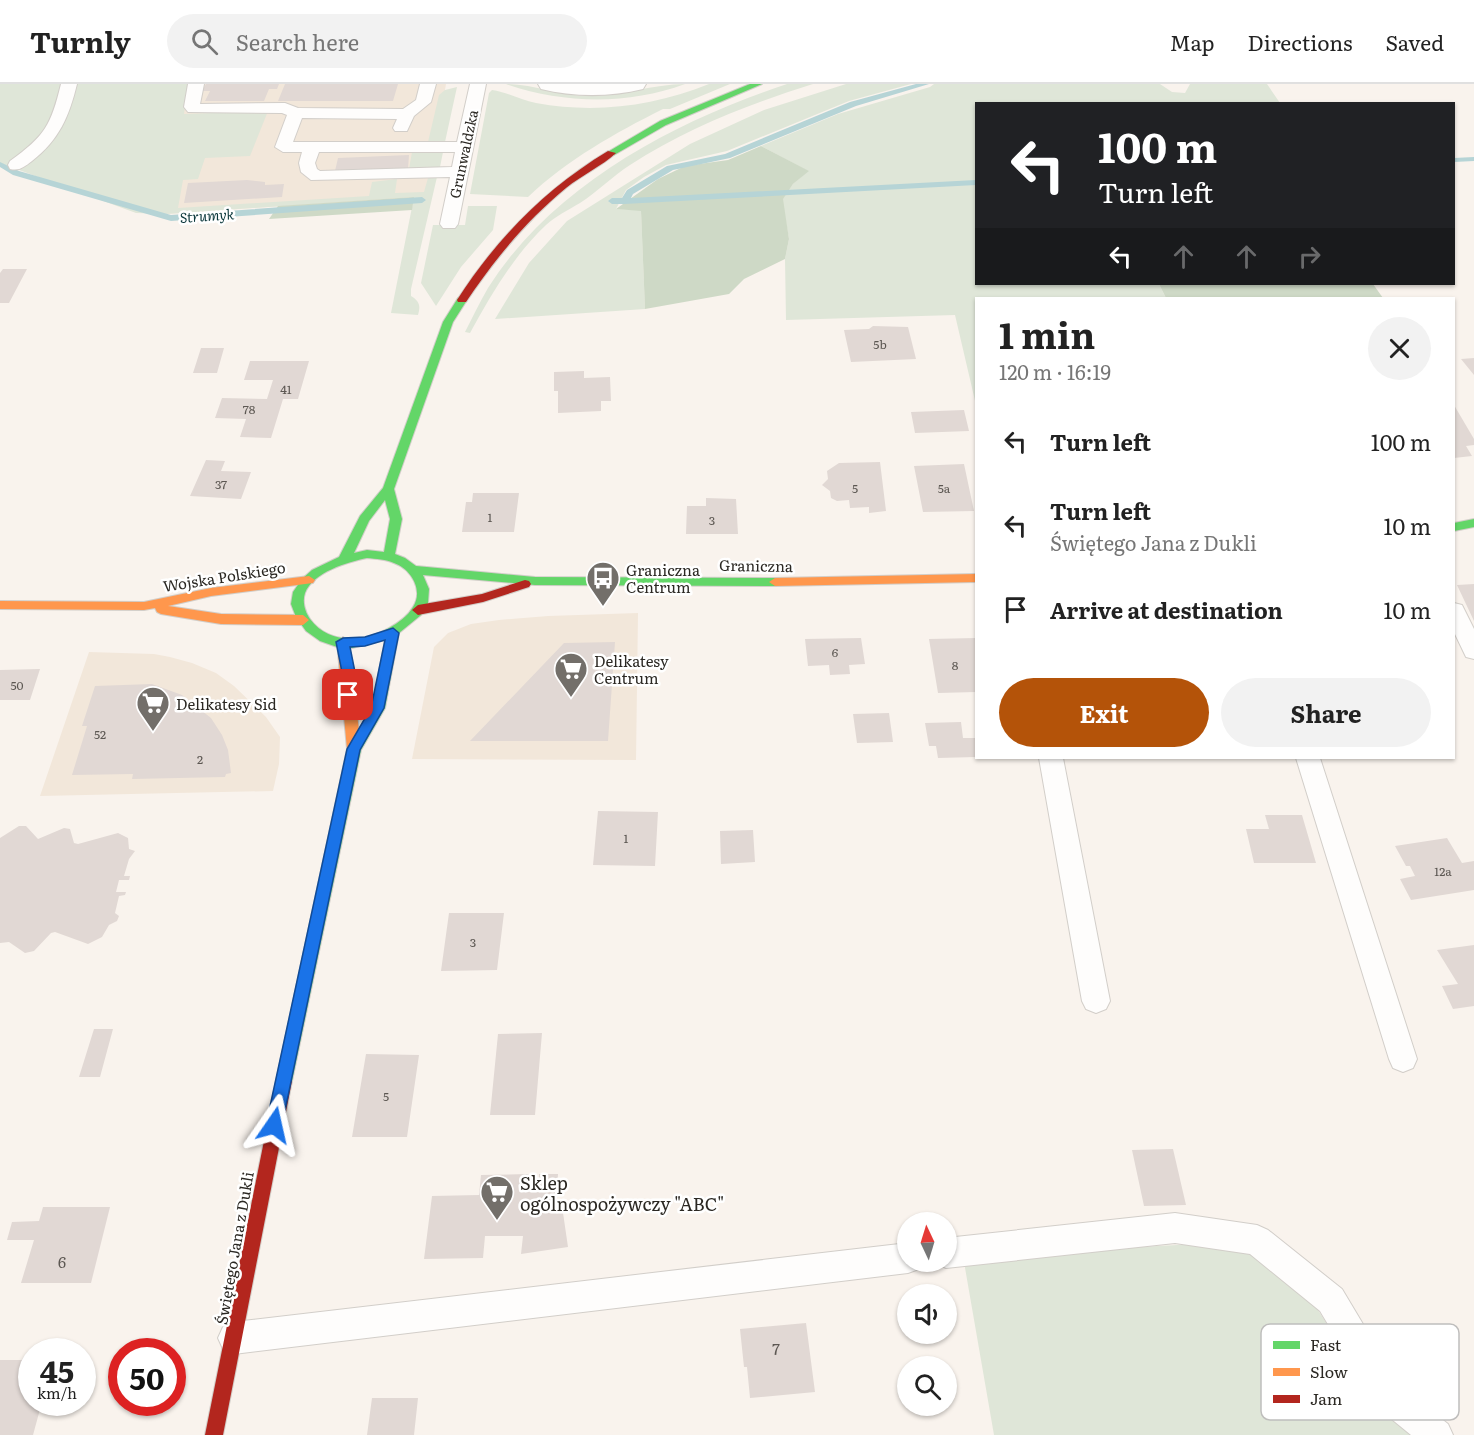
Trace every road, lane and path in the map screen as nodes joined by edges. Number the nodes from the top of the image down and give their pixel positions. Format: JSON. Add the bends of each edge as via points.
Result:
{"nodes":[{"id":1,"x":69,"y":84,"type":"edge"},
{"id":2,"x":196,"y":84,"type":"edge"},
{"id":3,"x":428,"y":84,"type":"edge"},
{"id":4,"x":478,"y":84,"type":"edge"},
{"id":5,"x":549,"y":84,"type":"edge"},
{"id":6,"x":635,"y":84,"type":"edge"},
{"id":7,"x":758,"y":84,"type":"edge"},
{"id":8,"x":297,"y":114,"type":"junction"},
{"id":9,"x":407,"y":114,"type":"junction"},
{"id":10,"x":312,"y":147,"type":"junction"},
{"id":11,"x":395,"y":147,"type":"junction"},
{"id":12,"x":463,"y":147,"type":"junction"},
{"id":13,"x":16,"y":165,"type":"dead end"},
{"id":14,"x":459,"y":172,"type":"junction"},
{"id":15,"x":448,"y":224,"type":"dead end"},
{"id":16,"x":388,"y":489,"type":"junction"},
{"id":17,"x":1474,"y":523,"type":"edge"},
{"id":18,"x":1455,"y":527,"type":"edge"},
{"id":19,"x":389,"y":556,"type":"junction"},
{"id":20,"x":345,"y":558,"type":"junction"},
{"id":21,"x":414,"y":570,"type":"junction"},
{"id":22,"x":975,"y":578,"type":"edge"},
{"id":23,"x":309,"y":580,"type":"junction"},
{"id":24,"x":535,"y":581,"type":"junction"},
{"id":25,"x":0,"y":605,"type":"edge"},
{"id":26,"x":144,"y":606,"type":"junction"},
{"id":27,"x":418,"y":610,"type":"junction"},
{"id":28,"x":1455,"y":613,"type":"edge"},
{"id":29,"x":303,"y":620,"type":"junction"},
{"id":30,"x":393,"y":633,"type":"junction"},
{"id":31,"x":343,"y":642,"type":"junction"},
{"id":32,"x":1474,"y":651,"type":"edge"},
{"id":33,"x":354,"y":749,"type":"junction"},
{"id":34,"x":1051,"y":759,"type":"edge"},
{"id":35,"x":1308,"y":759,"type":"edge"},
{"id":36,"x":1096,"y":1001,"type":"dead end"},
{"id":37,"x":1402,"y":1059,"type":"dead end"},
{"id":38,"x":957,"y":1252,"type":"edge"},
{"id":39,"x":897,"y":1259,"type":"edge"},
{"id":40,"x":1345,"y":1324,"type":"edge"},
{"id":41,"x":234,"y":1338,"type":"junction"},
{"id":42,"x":1418,"y":1420,"type":"edge"},
{"id":43,"x":214,"y":1435,"type":"edge"},
{"id":44,"x":1437,"y":1435,"type":"edge"}],
"edges":[{"from":1,"to":13,"type":"lane","via":[[53,134]]},
{"from":2,"to":8,"type":"lane","via":[[194,109],[285,108]]},
{"from":3,"to":9,"type":"lane","via":[[423,102]]},
{"from":4,"to":12,"type":"lane","name":"Grunwaldzka"},
{"from":5,"to":6,"type":"street","via":[[591,89]]},
{"from":7,"to":16,"type":"main road","via":[[663,123],[604,157],[533,212],[496,252],[467,287],[448,322]]},
{"from":8,"to":9,"type":"lane"},
{"from":8,"to":10,"type":"lane","via":[[283,147]]},
{"from":9,"to":11,"type":"lane"},
{"from":10,"to":11,"type":"lane"},
{"from":10,"to":14,"type":"lane","via":[[306,166],[317,176]]},
{"from":11,"to":12,"type":"lane"},
{"from":12,"to":14,"type":"lane","name":"Grunwaldzka"},
{"from":14,"to":15,"type":"lane","name":"Grunwaldzka"},
{"from":16,"to":19,"type":"main road","via":[[396,519]]},
{"from":16,"to":20,"type":"main road","via":[[364,519]]},
{"from":17,"to":18,"type":"main road"},
{"from":19,"to":20,"type":"main road"},
{"from":19,"to":21,"type":"main road"},
{"from":20,"to":23,"type":"main road","via":[[324,567]]},
{"from":21,"to":24,"type":"main road","name":"Graniczna"},
{"from":21,"to":27,"type":"main road","via":[[424,593]]},
{"from":22,"to":24,"type":"main road","name":"Graniczna"},
{"from":23,"to":26,"type":"main road","name":"Wojska Polskiego","via":[[211,592]]},
{"from":23,"to":29,"type":"main road","via":[[299,600]]},
{"from":24,"to":27,"type":"main road","name":"Graniczna","via":[[483,598]]},
{"from":25,"to":26,"type":"main road","name":"Wojska Polskiego"},
{"from":26,"to":29,"type":"main road","name":"Wojska Polskiego","via":[[221,619]]},
{"from":27,"to":30,"type":"main road"},
{"from":28,"to":32,"type":"lane"},
{"from":29,"to":31,"type":"main road","via":[[325,639]]},
{"from":30,"to":31,"type":"main road","via":[[365,642]]},
{"from":30,"to":33,"type":"main road","name":"Świętego Jana z Dukli","via":[[378,708]]},
{"from":31,"to":33,"type":"main road","name":"Świętego Jana z Dukli"},
{"from":33,"to":41,"type":"main road","name":"Świętego Jana z Dukli","via":[[296,1017]]},
{"from":34,"to":36,"type":"lane"},
{"from":35,"to":37,"type":"lane"},
{"from":38,"to":40,"type":"lane","via":[[1175,1228],[1257,1240],[1330,1300]]},
{"from":39,"to":41,"type":"lane"},
{"from":41,"to":43,"type":"main road","name":"Świętego Jana z Dukli"},
{"from":42,"to":44,"type":"lane"}]}
